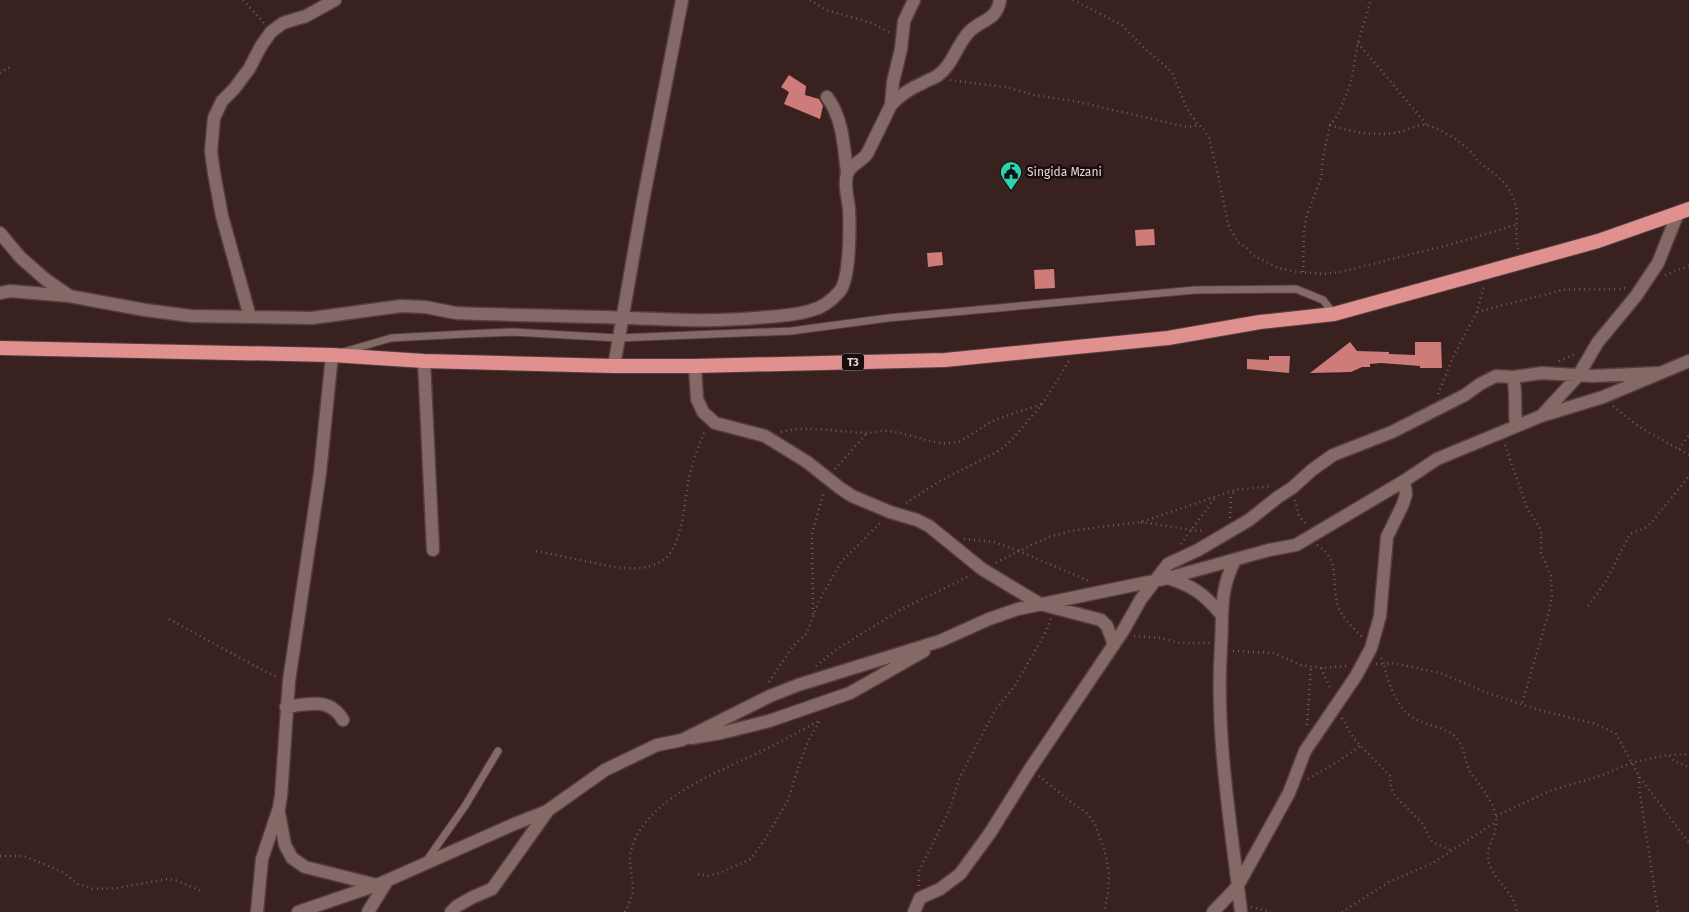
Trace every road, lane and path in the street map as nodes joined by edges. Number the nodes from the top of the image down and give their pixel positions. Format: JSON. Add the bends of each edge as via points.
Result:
{"nodes":[{"id":1,"x":244,"y":0,"type":"edge"},
{"id":2,"x":336,"y":0,"type":"edge"},
{"id":3,"x":682,"y":0,"type":"edge"},
{"id":4,"x":810,"y":0,"type":"edge"},
{"id":5,"x":914,"y":0,"type":"edge"},
{"id":6,"x":1000,"y":0,"type":"edge"},
{"id":7,"x":1075,"y":0,"type":"edge"},
{"id":8,"x":1371,"y":0,"type":"edge"},
{"id":9,"x":271,"y":32,"type":"junction"},
{"id":10,"x":902,"y":42,"type":"junction"},
{"id":11,"x":1358,"y":43,"type":"junction"},
{"id":12,"x":10,"y":67,"type":"dead end"},
{"id":13,"x":0,"y":73,"type":"edge"},
{"id":14,"x":929,"y":80,"type":"junction"},
{"id":15,"x":827,"y":96,"type":"dead end"},
{"id":16,"x":891,"y":105,"type":"junction"},
{"id":17,"x":1198,"y":125,"type":"junction"},
{"id":18,"x":1330,"y":125,"type":"junction"},
{"id":19,"x":1427,"y":125,"type":"junction"},
{"id":20,"x":848,"y":173,"type":"junction"},
{"id":21,"x":1684,"y":211,"type":"edge"},
{"id":22,"x":1516,"y":226,"type":"junction"},
{"id":23,"x":0,"y":233,"type":"edge"},
{"id":24,"x":1521,"y":264,"type":"junction"},
{"id":25,"x":1303,"y":272,"type":"junction"},
{"id":26,"x":1488,"y":273,"type":"junction"},
{"id":27,"x":1645,"y":282,"type":"junction"},
{"id":28,"x":0,"y":293,"type":"edge"},
{"id":29,"x":69,"y":296,"type":"junction"},
{"id":30,"x":1477,"y":312,"type":"junction"},
{"id":31,"x":1334,"y":314,"type":"junction"},
{"id":32,"x":250,"y":317,"type":"junction"},
{"id":33,"x":622,"y":319,"type":"junction"},
{"id":34,"x":618,"y":338,"type":"junction"},
{"id":35,"x":1598,"y":342,"type":"junction"},
{"id":36,"x":1078,"y":346,"type":"junction"},
{"id":37,"x":0,"y":348,"type":"edge"},
{"id":38,"x":332,"y":355,"type":"junction"},
{"id":39,"x":424,"y":361,"type":"junction"},
{"id":40,"x":1689,"y":362,"type":"edge"},
{"id":41,"x":614,"y":366,"type":"junction"},
{"id":42,"x":695,"y":366,"type":"junction"},
{"id":43,"x":1534,"y":373,"type":"junction"},
{"id":44,"x":1662,"y":374,"type":"junction"},
{"id":45,"x":1578,"y":376,"type":"junction"},
{"id":46,"x":1513,"y":377,"type":"junction"},
{"id":47,"x":1604,"y":397,"type":"junction"},
{"id":48,"x":1043,"y":403,"type":"junction"},
{"id":49,"x":1429,"y":414,"type":"junction"},
{"id":50,"x":1541,"y":416,"type":"junction"},
{"id":51,"x":710,"y":419,"type":"junction"},
{"id":52,"x":1516,"y":426,"type":"junction"},
{"id":53,"x":866,"y":433,"type":"junction"},
{"id":54,"x":1501,"y":434,"type":"junction"},
{"id":55,"x":1689,"y":435,"type":"edge"},
{"id":56,"x":765,"y":436,"type":"junction"},
{"id":57,"x":1679,"y":449,"type":"junction"},
{"id":58,"x":1689,"y":455,"type":"edge"},
{"id":59,"x":1689,"y":476,"type":"edge"},
{"id":60,"x":828,"y":478,"type":"junction"},
{"id":61,"x":1404,"y":481,"type":"junction"},
{"id":62,"x":1292,"y":488,"type":"junction"},
{"id":63,"x":1235,"y":490,"type":"junction"},
{"id":64,"x":1215,"y":498,"type":"junction"},
{"id":65,"x":890,"y":512,"type":"junction"},
{"id":66,"x":1141,"y":522,"type":"junction"},
{"id":67,"x":1190,"y":530,"type":"junction"},
{"id":68,"x":1318,"y":531,"type":"junction"},
{"id":69,"x":1229,"y":532,"type":"junction"},
{"id":70,"x":944,"y":538,"type":"junction"},
{"id":71,"x":1305,"y":538,"type":"junction"},
{"id":72,"x":432,"y":550,"type":"dead end"},
{"id":73,"x":536,"y":551,"type":"dead end"},
{"id":74,"x":1019,"y":551,"type":"junction"},
{"id":75,"x":1234,"y":560,"type":"junction"},
{"id":76,"x":1168,"y":564,"type":"junction"},
{"id":77,"x":982,"y":569,"type":"junction"},
{"id":78,"x":1162,"y":578,"type":"junction"},
{"id":79,"x":1111,"y":590,"type":"junction"},
{"id":80,"x":1040,"y":604,"type":"junction"},
{"id":81,"x":1588,"y":606,"type":"dead end"},
{"id":82,"x":1054,"y":608,"type":"junction"},
{"id":83,"x":1221,"y":614,"type":"junction"},
{"id":84,"x":814,"y":616,"type":"junction"},
{"id":85,"x":169,"y":619,"type":"dead end"},
{"id":86,"x":1124,"y":631,"type":"junction"},
{"id":87,"x":940,"y":641,"type":"junction"},
{"id":88,"x":1114,"y":645,"type":"junction"},
{"id":89,"x":1221,"y":647,"type":"junction"},
{"id":90,"x":1371,"y":648,"type":"junction"},
{"id":91,"x":1384,"y":664,"type":"junction"},
{"id":92,"x":1311,"y":667,"type":"junction"},
{"id":93,"x":1361,"y":667,"type":"junction"},
{"id":94,"x":814,"y":668,"type":"dead end"},
{"id":95,"x":1322,"y":668,"type":"junction"},
{"id":96,"x":289,"y":681,"type":"junction"},
{"id":97,"x":755,"y":702,"type":"junction"},
{"id":98,"x":1337,"y":702,"type":"junction"},
{"id":99,"x":1522,"y":704,"type":"junction"},
{"id":100,"x":286,"y":707,"type":"junction"},
{"id":101,"x":825,"y":715,"type":"dead end"},
{"id":102,"x":343,"y":720,"type":"dead end"},
{"id":103,"x":822,"y":720,"type":"junction"},
{"id":104,"x":1307,"y":728,"type":"dead end"},
{"id":105,"x":682,"y":740,"type":"junction"},
{"id":106,"x":1360,"y":746,"type":"junction"},
{"id":107,"x":498,"y":752,"type":"dead end"},
{"id":108,"x":1689,"y":754,"type":"edge"},
{"id":109,"x":1667,"y":755,"type":"junction"},
{"id":110,"x":1631,"y":763,"type":"junction"},
{"id":111,"x":1689,"y":767,"type":"edge"},
{"id":112,"x":1030,"y":769,"type":"junction"},
{"id":113,"x":1639,"y":776,"type":"junction"},
{"id":114,"x":1289,"y":793,"type":"junction"},
{"id":115,"x":278,"y":808,"type":"junction"},
{"id":116,"x":547,"y":811,"type":"junction"},
{"id":117,"x":1496,"y":816,"type":"junction"},
{"id":118,"x":1497,"y":821,"type":"junction"},
{"id":119,"x":1689,"y":842,"type":"edge"},
{"id":120,"x":1452,"y":851,"type":"junction"},
{"id":121,"x":0,"y":856,"type":"edge"},
{"id":122,"x":423,"y":864,"type":"junction"},
{"id":123,"x":698,"y":874,"type":"dead end"},
{"id":124,"x":382,"y":883,"type":"junction"},
{"id":125,"x":1237,"y":887,"type":"junction"},
{"id":126,"x":203,"y":892,"type":"dead end"},
{"id":127,"x":920,"y":898,"type":"junction"},
{"id":128,"x":1240,"y":908,"type":"edge"},
{"id":129,"x":257,"y":912,"type":"edge"},
{"id":130,"x":298,"y":912,"type":"edge"},
{"id":131,"x":368,"y":912,"type":"edge"},
{"id":132,"x":451,"y":912,"type":"edge"},
{"id":133,"x":625,"y":912,"type":"edge"},
{"id":134,"x":914,"y":912,"type":"edge"},
{"id":135,"x":1104,"y":912,"type":"edge"},
{"id":136,"x":1212,"y":912,"type":"edge"},
{"id":137,"x":1271,"y":912,"type":"edge"},
{"id":138,"x":1342,"y":912,"type":"edge"},
{"id":139,"x":1517,"y":912,"type":"edge"},
{"id":140,"x":1658,"y":912,"type":"edge"}],
"edges":[{"from":1,"to":9,"type":"path"},
{"from":2,"to":9,"type":"street","via":[[306,16],[283,23]]},
{"from":3,"to":33,"type":"street"},
{"from":4,"to":10,"type":"path","via":[[826,10],[872,23]]},
{"from":5,"to":10,"type":"street","via":[[904,21]]},
{"from":6,"to":14,"type":"street","via":[[994,15],[963,39],[949,66]]},
{"from":7,"to":17,"type":"path","via":[[1122,24],[1172,72],[1186,107]]},
{"from":8,"to":11,"type":"path"},
{"from":9,"to":32,"type":"street","via":[[249,69],[222,101],[214,118],[212,133],[211,151],[222,216]]},
{"from":10,"to":16,"type":"street"},
{"from":11,"to":18,"type":"path","via":[[1351,82],[1338,115]]},
{"from":11,"to":19,"type":"path"},
{"from":12,"to":13,"type":"path"},
{"from":14,"to":16,"type":"street","via":[[907,91]]},
{"from":14,"to":17,"type":"path","via":[[1005,87],[1187,127]]},
{"from":15,"to":20,"type":"street","via":[[838,119]]},
{"from":16,"to":20,"type":"street","via":[[867,154]]},
{"from":17,"to":25,"type":"path","via":[[1209,138],[1228,224],[1238,242],[1264,262]]},
{"from":18,"to":19,"type":"path","via":[[1347,131],[1381,133]]},
{"from":18,"to":25,"type":"path","via":[[1322,157],[1321,178],[1304,230]]},
{"from":19,"to":22,"type":"path","via":[[1462,144],[1504,182],[1517,208]]},
{"from":20,"to":33,"type":"street","via":[[846,275],[839,292],[826,304],[804,312],[738,321]]},
{"from":21,"to":24,"type":"highway","number":"T3","via":[[1598,242]]},
{"from":21,"to":27,"type":"street"},
{"from":22,"to":24,"type":"path"},
{"from":22,"to":25,"type":"path","via":[[1341,272]]},
{"from":23,"to":29,"type":"street","via":[[20,257]]},
{"from":24,"to":26,"type":"highway","number":"T3"},
{"from":26,"to":30,"type":"path"},
{"from":26,"to":31,"type":"highway","number":"T3"},
{"from":27,"to":30,"type":"path","via":[[1609,290],[1562,290]]},
{"from":27,"to":35,"type":"street"},
{"from":28,"to":29,"type":"street"},
{"from":29,"to":32,"type":"street","via":[[191,316]]},
{"from":30,"to":49,"type":"path","via":[[1452,357]]},
{"from":31,"to":34,"type":"lane","via":[[1323,300],[1296,289],[1195,290],[888,318],[790,331]]},
{"from":31,"to":36,"type":"highway","number":"T3","via":[[1260,322],[1168,338]]},
{"from":32,"to":33,"type":"street","via":[[312,318],[401,306],[456,313]]},
{"from":33,"to":34,"type":"street"},
{"from":34,"to":38,"type":"lane","via":[[514,332],[391,338]]},
{"from":34,"to":41,"type":"street"},
{"from":35,"to":43,"type":"path"},
{"from":35,"to":45,"type":"street"},
{"from":36,"to":42,"type":"highway","number":"T3","via":[[945,360]]},
{"from":36,"to":48,"type":"path"},
{"from":37,"to":38,"type":"highway","number":"T3"},
{"from":38,"to":39,"type":"highway","number":"T3"},
{"from":38,"to":96,"type":"street","via":[[320,473]]},
{"from":39,"to":41,"type":"highway","number":"T3"},
{"from":39,"to":72,"type":"street"},
{"from":40,"to":44,"type":"street"},
{"from":41,"to":42,"type":"highway","number":"T3"},
{"from":42,"to":51,"type":"street","via":[[697,399]]},
{"from":43,"to":45,"type":"street"},
{"from":43,"to":46,"type":"street"},
{"from":44,"to":45,"type":"street"},
{"from":44,"to":47,"type":"street"},
{"from":45,"to":50,"type":"street"},
{"from":46,"to":49,"type":"street","via":[[1496,376]]},
{"from":46,"to":52,"type":"street"},
{"from":47,"to":50,"type":"street"},
{"from":47,"to":57,"type":"path","via":[[1638,426]]},
{"from":48,"to":53,"type":"path","via":[[992,421],[955,443],[887,431]]},
{"from":48,"to":65,"type":"path","via":[[1011,441],[997,452]]},
{"from":49,"to":62,"type":"street","via":[[1332,456]]},
{"from":50,"to":52,"type":"street"},
{"from":51,"to":56,"type":"street"},
{"from":51,"to":73,"type":"path","via":[[695,454],[683,521],[666,558],[649,566],[614,568]]},
{"from":52,"to":54,"type":"street"},
{"from":53,"to":56,"type":"path","via":[[787,430]]},
{"from":53,"to":60,"type":"path"},
{"from":54,"to":61,"type":"street","via":[[1437,459]]},
{"from":54,"to":99,"type":"path","via":[[1528,510],[1540,526],[1540,553],[1551,576],[1549,611]]},
{"from":55,"to":57,"type":"path"},
{"from":56,"to":60,"type":"street"},
{"from":57,"to":58,"type":"path"},
{"from":59,"to":81,"type":"path","via":[[1647,527],[1630,534],[1605,583]]},
{"from":60,"to":65,"type":"street","via":[[852,496]]},
{"from":60,"to":84,"type":"path","via":[[812,533]]},
{"from":61,"to":68,"type":"street"},
{"from":61,"to":90,"type":"street","via":[[1406,494],[1403,504],[1387,537],[1380,616]]},
{"from":62,"to":63,"type":"path","via":[[1274,486]]},
{"from":62,"to":68,"type":"path","via":[[1299,516],[1305,524]]},
{"from":62,"to":69,"type":"street"},
{"from":63,"to":64,"type":"path"},
{"from":63,"to":69,"type":"path"},
{"from":64,"to":66,"type":"path"},
{"from":64,"to":67,"type":"path"},
{"from":65,"to":70,"type":"street","via":[[917,520]]},
{"from":65,"to":84,"type":"path","via":[[841,562]]},
{"from":66,"to":67,"type":"path"},
{"from":66,"to":74,"type":"path","via":[[1070,531]]},
{"from":67,"to":76,"type":"path"},
{"from":68,"to":71,"type":"street"},
{"from":69,"to":76,"type":"street"},
{"from":70,"to":74,"type":"path","via":[[983,540]]},
{"from":70,"to":77,"type":"street"},
{"from":71,"to":75,"type":"street","via":[[1296,545]]},
{"from":71,"to":90,"type":"path","via":[[1330,555],[1337,604]]},
{"from":74,"to":77,"type":"path"},
{"from":74,"to":79,"type":"path"},
{"from":75,"to":78,"type":"street"},
{"from":75,"to":83,"type":"street","via":[[1224,587]]},
{"from":76,"to":78,"type":"street"},
{"from":77,"to":80,"type":"street"},
{"from":77,"to":94,"type":"path","via":[[900,610],[837,649]]},
{"from":78,"to":79,"type":"street"},
{"from":78,"to":83,"type":"street","via":[[1183,583],[1202,593]]},
{"from":78,"to":86,"type":"street","via":[[1141,599]]},
{"from":79,"to":80,"type":"street"},
{"from":80,"to":82,"type":"street"},
{"from":80,"to":87,"type":"street","via":[[989,619]]},
{"from":82,"to":88,"type":"street","via":[[1101,620],[1107,626]]},
{"from":82,"to":127,"type":"path","via":[[1047,630],[1014,688],[995,710],[960,777],[948,811],[919,871]]},
{"from":83,"to":89,"type":"street"},
{"from":84,"to":97,"type":"path","via":[[807,633],[793,646]]},
{"from":85,"to":96,"type":"path","via":[[266,672]]},
{"from":86,"to":88,"type":"street"},
{"from":86,"to":89,"type":"path","via":[[1136,637]]},
{"from":87,"to":97,"type":"street","via":[[798,685]]},
{"from":87,"to":105,"type":"street","via":[[850,693],[751,726]]},
{"from":88,"to":112,"type":"street"},
{"from":89,"to":92,"type":"path","via":[[1274,653]]},
{"from":89,"to":125,"type":"street","via":[[1219,692],[1229,829]]},
{"from":90,"to":91,"type":"path"},
{"from":90,"to":93,"type":"street"},
{"from":91,"to":99,"type":"path","via":[[1440,672]]},
{"from":91,"to":117,"type":"path","via":[[1401,707],[1417,720],[1451,732],[1460,742],[1471,772]]},
{"from":92,"to":95,"type":"path"},
{"from":92,"to":104,"type":"path"},
{"from":93,"to":95,"type":"path"},
{"from":93,"to":98,"type":"street"},
{"from":95,"to":98,"type":"path"},
{"from":96,"to":100,"type":"street"},
{"from":97,"to":105,"type":"street"},
{"from":98,"to":106,"type":"path","via":[[1349,732]]},
{"from":98,"to":114,"type":"street","via":[[1305,751]]},
{"from":99,"to":110,"type":"path","via":[[1616,734]]},
{"from":100,"to":102,"type":"street","via":[[326,704],[338,711]]},
{"from":100,"to":115,"type":"street"},
{"from":101,"to":103,"type":"path"},
{"from":103,"to":123,"type":"path","via":[[808,740],[788,800],[750,859],[717,874]]},
{"from":103,"to":133,"type":"path","via":[[714,772],[653,812],[634,841],[629,858],[633,892]]},
{"from":105,"to":116,"type":"street","via":[[657,745],[605,770]]},
{"from":106,"to":114,"type":"path"},
{"from":106,"to":120,"type":"path","via":[[1390,776],[1395,796],[1422,824],[1432,842]]},
{"from":107,"to":122,"type":"lane","via":[[465,806]]},
{"from":108,"to":109,"type":"path"},
{"from":109,"to":110,"type":"path"},
{"from":109,"to":111,"type":"path"},
{"from":110,"to":113,"type":"path"},
{"from":110,"to":117,"type":"path","via":[[1552,790]]},
{"from":112,"to":127,"type":"street","via":[[960,874],[940,889]]},
{"from":112,"to":135,"type":"path","via":[[1086,812],[1095,824],[1110,873]]},
{"from":113,"to":119,"type":"path"},
{"from":113,"to":140,"type":"path"},
{"from":114,"to":125,"type":"street"},
{"from":115,"to":124,"type":"street","via":[[285,845],[292,858],[306,867]]},
{"from":115,"to":129,"type":"street","via":[[262,860]]},
{"from":116,"to":122,"type":"street"},
{"from":116,"to":132,"type":"street","via":[[492,889]]},
{"from":117,"to":118,"type":"path"},
{"from":118,"to":120,"type":"path"},
{"from":118,"to":139,"type":"path","via":[[1487,854],[1495,876],[1514,898]]},
{"from":120,"to":138,"type":"path","via":[[1389,882]]},
{"from":121,"to":126,"type":"path","via":[[24,856],[93,889],[168,879]]},
{"from":122,"to":124,"type":"street"},
{"from":124,"to":130,"type":"street"},
{"from":124,"to":131,"type":"street"},
{"from":125,"to":128,"type":"street"},
{"from":125,"to":136,"type":"street"},
{"from":127,"to":134,"type":"street"},
{"from":128,"to":137,"type":"path"}]}
